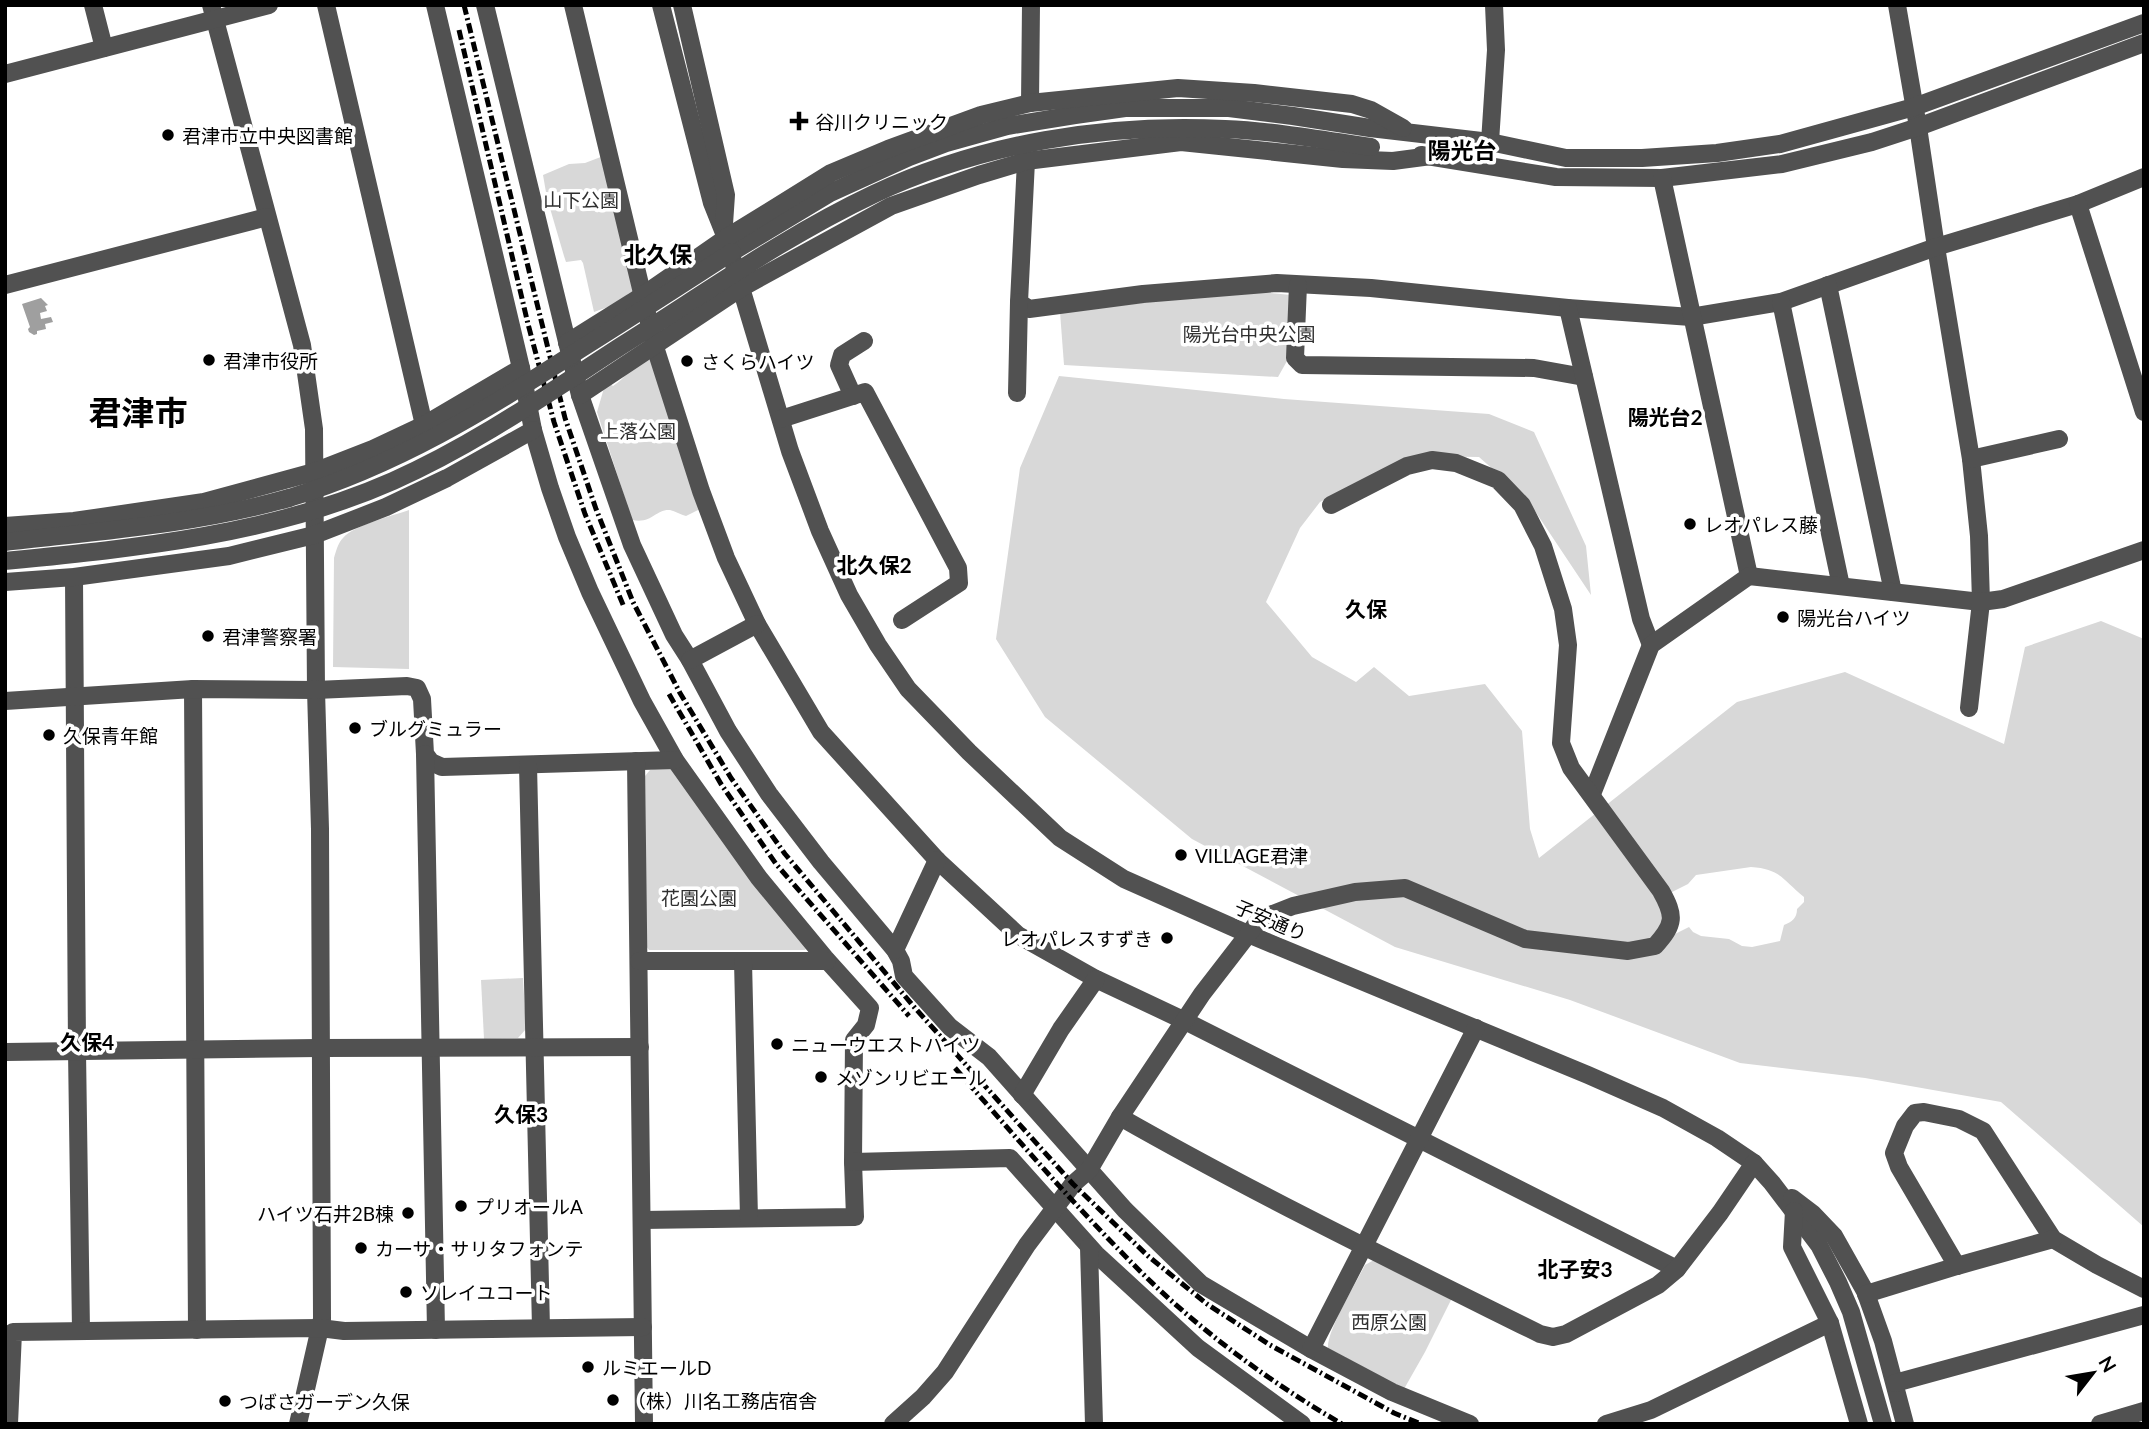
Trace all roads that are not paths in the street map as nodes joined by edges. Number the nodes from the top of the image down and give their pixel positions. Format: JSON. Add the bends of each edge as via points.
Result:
{"nodes":[{"id":1,"x":93,"y":5,"type":"edge"},
{"id":2,"x":269,"y":5,"type":"edge"},
{"id":3,"x":326,"y":5,"type":"edge"},
{"id":4,"x":435,"y":5,"type":"edge"},
{"id":5,"x":485,"y":5,"type":"edge"},
{"id":6,"x":573,"y":5,"type":"edge"},
{"id":7,"x":661,"y":5,"type":"edge"},
{"id":8,"x":682,"y":5,"type":"edge"},
{"id":9,"x":1031,"y":5,"type":"edge"},
{"id":10,"x":1494,"y":5,"type":"edge"},
{"id":11,"x":1896,"y":5,"type":"edge"},
{"id":12,"x":213,"y":12,"type":"edge"},
{"id":13,"x":2144,"y":23,"type":"edge"},
{"id":14,"x":2144,"y":43,"type":"edge"},
{"id":15,"x":104,"y":48,"type":"junction"},
{"id":16,"x":5,"y":74,"type":"edge"},
{"id":17,"x":1030,"y":103,"type":"junction"},
{"id":18,"x":1914,"y":107,"type":"junction"},
{"id":19,"x":1918,"y":127,"type":"junction"},
{"id":20,"x":1413,"y":133,"type":"junction"},
{"id":21,"x":1490,"y":142,"type":"junction"},
{"id":22,"x":1431,"y":156,"type":"junction"},
{"id":23,"x":1026,"y":161,"type":"junction"},
{"id":24,"x":2144,"y":177,"type":"edge"},
{"id":25,"x":1662,"y":178,"type":"junction"},
{"id":26,"x":2078,"y":204,"type":"junction"},
{"id":27,"x":267,"y":217,"type":"junction"},
{"id":28,"x":725,"y":234,"type":"junction"},
{"id":29,"x":1936,"y":247,"type":"junction"},
{"id":30,"x":5,"y":285,"type":"edge"},
{"id":31,"x":1298,"y":285,"type":"junction"},
{"id":32,"x":1828,"y":285,"type":"junction"},
{"id":33,"x":741,"y":288,"type":"junction"},
{"id":34,"x":642,"y":296,"type":"junction"},
{"id":35,"x":1019,"y":302,"type":"junction"},
{"id":36,"x":1781,"y":302,"type":"junction"},
{"id":37,"x":1568,"y":308,"type":"junction"},
{"id":38,"x":1691,"y":317,"type":"junction"},
{"id":39,"x":864,"y":341,"type":"dead end"},
{"id":40,"x":567,"y":343,"type":"junction"},
{"id":41,"x":655,"y":347,"type":"junction"},
{"id":42,"x":521,"y":368,"type":"junction"},
{"id":43,"x":1584,"y":377,"type":"junction"},
{"id":44,"x":1017,"y":393,"type":"dead end"},
{"id":45,"x":580,"y":395,"type":"junction"},
{"id":46,"x":853,"y":396,"type":"junction"},
{"id":47,"x":2144,"y":412,"type":"edge"},
{"id":48,"x":781,"y":419,"type":"junction"},
{"id":49,"x":424,"y":425,"type":"junction"},
{"id":50,"x":533,"y":430,"type":"junction"},
{"id":51,"x":2059,"y":439,"type":"dead end"},
{"id":52,"x":1971,"y":459,"type":"junction"},
{"id":53,"x":314,"y":472,"type":"junction"},
{"id":54,"x":1331,"y":505,"type":"dead end"},
{"id":55,"x":5,"y":526,"type":"edge"},
{"id":56,"x":314,"y":535,"type":"junction"},
{"id":57,"x":5,"y":541,"type":"edge"},
{"id":58,"x":2144,"y":550,"type":"edge"},
{"id":59,"x":5,"y":561,"type":"edge"},
{"id":60,"x":1749,"y":576,"type":"junction"},
{"id":61,"x":74,"y":577,"type":"junction"},
{"id":62,"x":5,"y":582,"type":"edge"},
{"id":63,"x":1841,"y":586,"type":"junction"},
{"id":64,"x":1894,"y":592,"type":"junction"},
{"id":65,"x":1981,"y":602,"type":"junction"},
{"id":66,"x":902,"y":620,"type":"dead end"},
{"id":67,"x":757,"y":624,"type":"junction"},
{"id":68,"x":1651,"y":645,"type":"junction"},
{"id":69,"x":690,"y":660,"type":"junction"},
{"id":70,"x":193,"y":689,"type":"junction"},
{"id":71,"x":316,"y":690,"type":"junction"},
{"id":72,"x":74,"y":697,"type":"junction"},
{"id":73,"x":5,"y":701,"type":"edge"},
{"id":74,"x":1969,"y":708,"type":"dead end"},
{"id":75,"x":425,"y":754,"type":"junction"},
{"id":76,"x":675,"y":760,"type":"junction"},
{"id":77,"x":636,"y":761,"type":"junction"},
{"id":78,"x":528,"y":765,"type":"junction"},
{"id":79,"x":1592,"y":794,"type":"junction"},
{"id":80,"x":937,"y":860,"type":"junction"},
{"id":81,"x":1248,"y":934,"type":"junction"},
{"id":82,"x":895,"y":950,"type":"junction"},
{"id":83,"x":639,"y":961,"type":"junction"},
{"id":84,"x":743,"y":961,"type":"junction"},
{"id":85,"x":827,"y":961,"type":"junction"},
{"id":86,"x":1096,"y":979,"type":"junction"},
{"id":87,"x":1185,"y":1021,"type":"junction"},
{"id":88,"x":1476,"y":1028,"type":"junction"},
{"id":89,"x":431,"y":1047,"type":"junction"},
{"id":90,"x":640,"y":1047,"type":"junction"},
{"id":91,"x":319,"y":1048,"type":"junction"},
{"id":92,"x":534,"y":1048,"type":"junction"},
{"id":93,"x":194,"y":1049,"type":"junction"},
{"id":94,"x":77,"y":1051,"type":"junction"},
{"id":95,"x":5,"y":1052,"type":"edge"},
{"id":96,"x":1022,"y":1095,"type":"junction"},
{"id":97,"x":1120,"y":1117,"type":"junction"},
{"id":98,"x":1420,"y":1139,"type":"junction"},
{"id":99,"x":853,"y":1162,"type":"junction"},
{"id":100,"x":1754,"y":1163,"type":"junction"},
{"id":101,"x":1089,"y":1170,"type":"junction"},
{"id":102,"x":1772,"y":1183,"type":"junction"},
{"id":103,"x":1056,"y":1210,"type":"junction"},
{"id":104,"x":1794,"y":1211,"type":"junction"},
{"id":105,"x":749,"y":1218,"type":"junction"},
{"id":106,"x":642,"y":1220,"type":"junction"},
{"id":107,"x":2053,"y":1239,"type":"junction"},
{"id":108,"x":1089,"y":1247,"type":"junction"},
{"id":109,"x":1364,"y":1247,"type":"junction"},
{"id":110,"x":1957,"y":1266,"type":"junction"},
{"id":111,"x":1677,"y":1269,"type":"junction"},
{"id":112,"x":2144,"y":1289,"type":"edge"},
{"id":113,"x":1866,"y":1294,"type":"junction"},
{"id":114,"x":2144,"y":1315,"type":"edge"},
{"id":115,"x":1830,"y":1323,"type":"junction"},
{"id":116,"x":643,"y":1327,"type":"junction"},
{"id":117,"x":320,"y":1328,"type":"junction"},
{"id":118,"x":541,"y":1328,"type":"junction"},
{"id":119,"x":197,"y":1330,"type":"junction"},
{"id":120,"x":436,"y":1330,"type":"junction"},
{"id":121,"x":81,"y":1331,"type":"junction"},
{"id":122,"x":1311,"y":1349,"type":"junction"},
{"id":123,"x":1895,"y":1383,"type":"junction"},
{"id":124,"x":2144,"y":1411,"type":"edge"},
{"id":125,"x":9,"y":1424,"type":"edge"},
{"id":126,"x":298,"y":1424,"type":"edge"},
{"id":127,"x":645,"y":1424,"type":"edge"},
{"id":128,"x":893,"y":1424,"type":"edge"},
{"id":129,"x":1094,"y":1424,"type":"edge"},
{"id":130,"x":1302,"y":1424,"type":"edge"},
{"id":131,"x":1470,"y":1424,"type":"edge"},
{"id":132,"x":1606,"y":1424,"type":"edge"},
{"id":133,"x":1858,"y":1424,"type":"edge"},
{"id":134,"x":1883,"y":1424,"type":"edge"},
{"id":135,"x":1906,"y":1424,"type":"edge"},
{"id":136,"x":2100,"y":1424,"type":"edge"}],
"edges":[{"from":1,"to":15,"type":"street"},
{"from":2,"to":12,"type":"street"},
{"from":3,"to":49,"type":"street"},
{"from":4,"to":42,"type":"street"},
{"from":5,"to":40,"type":"street"},
{"from":6,"to":34,"type":"street"},
{"from":7,"to":28,"type":"street","name":"子安通り","via":[[712,203]]},
{"from":8,"to":28,"type":"street","via":[[726,195]]},
{"from":9,"to":17,"type":"street"},
{"from":10,"to":21,"type":"street"},
{"from":11,"to":18,"type":"street"},
{"from":12,"to":15,"type":"street"},
{"from":12,"to":27,"type":"street"},
{"from":13,"to":18,"type":"street"},
{"from":14,"to":19,"type":"street"},
{"from":15,"to":16,"type":"street"},
{"from":17,"to":20,"type":"street","via":[[1178,88],[1254,93],[1352,104]]},
{"from":17,"to":28,"type":"street","via":[[981,115],[831,173]]},
{"from":18,"to":19,"type":"street"},
{"from":18,"to":21,"type":"street","via":[[1780,144],[1717,153],[1566,158]]},
{"from":19,"to":25,"type":"street","via":[[1782,164]]},
{"from":19,"to":29,"type":"street"},
{"from":20,"to":21,"type":"street"},
{"from":20,"to":57,"type":"street","bridge":true,"via":[[1229,108],[1125,108],[1007,126],[946,143],[866,175],[783,220],[508,396],[384,463],[255,507],[193,519]]},
{"from":22,"to":23,"type":"street","via":[[1394,161],[1343,159],[1181,142]]},
{"from":22,"to":25,"type":"street","via":[[1556,177]]},
{"from":22,"to":59,"type":"street","bridge":true,"via":[[1255,132],[1178,127],[1125,129],[1011,146],[875,193],[802,233],[516,414],[393,481],[260,526]]},
{"from":23,"to":33,"type":"street","via":[[891,206]]},
{"from":23,"to":35,"type":"street"},
{"from":24,"to":26,"type":"street"},
{"from":25,"to":38,"type":"street"},
{"from":26,"to":29,"type":"street"},
{"from":26,"to":47,"type":"street"},
{"from":27,"to":30,"type":"street"},
{"from":27,"to":53,"type":"street","via":[[302,345],[314,429]]},
{"from":28,"to":33,"type":"street","name":"子安通り"},
{"from":28,"to":34,"type":"street"},
{"from":29,"to":32,"type":"street"},
{"from":29,"to":52,"type":"street"},
{"from":31,"to":35,"type":"street","via":[[1143,294],[1029,309]]},
{"from":31,"to":37,"type":"street"},
{"from":31,"to":43,"type":"street","via":[[1295,358],[1302,365],[1534,368]]},
{"from":32,"to":36,"type":"street"},
{"from":32,"to":64,"type":"street"},
{"from":33,"to":41,"type":"street"},
{"from":33,"to":48,"type":"street","name":"子安通り"},
{"from":34,"to":40,"type":"street"},
{"from":34,"to":41,"type":"street"},
{"from":35,"to":44,"type":"street"},
{"from":36,"to":38,"type":"street"},
{"from":36,"to":63,"type":"street"},
{"from":37,"to":38,"type":"street"},
{"from":37,"to":43,"type":"street"},
{"from":38,"to":60,"type":"street"},
{"from":39,"to":46,"type":"street","via":[[842,355],[839,365]]},
{"from":40,"to":45,"type":"street"},
{"from":41,"to":45,"type":"street"},
{"from":41,"to":67,"type":"street","via":[[701,491]]},
{"from":42,"to":49,"type":"street"},
{"from":42,"to":50,"type":"street"},
{"from":43,"to":68,"type":"street"},
{"from":45,"to":69,"type":"street","via":[[632,545]]},
{"from":46,"to":48,"type":"street"},
{"from":46,"to":66,"type":"street","via":[[865,392],[958,568],[959,583]]},
{"from":48,"to":81,"type":"street","name":"子安通り","via":[[820,531],[855,605],[908,689],[1060,838],[1124,879]]},
{"from":49,"to":53,"type":"street"},
{"from":50,"to":56,"type":"street","via":[[447,478]]},
{"from":50,"to":76,"type":"street","via":[[590,592]]},
{"from":51,"to":52,"type":"street"},
{"from":52,"to":65,"type":"street"},
{"from":53,"to":55,"type":"street","via":[[204,502]]},
{"from":53,"to":56,"type":"street"},
{"from":54,"to":79,"type":"street","via":[[1407,466],[1432,460],[1456,463],[1498,480],[1522,505],[1543,546],[1563,609],[1568,645],[1562,743],[1571,768]]},
{"from":56,"to":61,"type":"street","via":[[229,556]]},
{"from":56,"to":71,"type":"street"},
{"from":58,"to":65,"type":"street","via":[[2003,599]]},
{"from":60,"to":63,"type":"street"},
{"from":60,"to":68,"type":"street"},
{"from":61,"to":62,"type":"street"},
{"from":61,"to":72,"type":"street"},
{"from":63,"to":64,"type":"street"},
{"from":64,"to":65,"type":"street"},
{"from":65,"to":74,"type":"street"},
{"from":67,"to":69,"type":"street"},
{"from":67,"to":80,"type":"street","via":[[821,732]]},
{"from":68,"to":79,"type":"street"},
{"from":69,"to":82,"type":"street","via":[[769,794]]},
{"from":70,"to":71,"type":"street"},
{"from":70,"to":72,"type":"street"},
{"from":70,"to":93,"type":"street"},
{"from":71,"to":75,"type":"street","via":[[417,688],[422,699]]},
{"from":71,"to":91,"type":"street"},
{"from":72,"to":73,"type":"street"},
{"from":72,"to":94,"type":"street"},
{"from":75,"to":78,"type":"street","via":[[442,767]]},
{"from":75,"to":89,"type":"street"},
{"from":76,"to":77,"type":"street"},
{"from":76,"to":85,"type":"street","via":[[759,878]]},
{"from":77,"to":78,"type":"street"},
{"from":77,"to":83,"type":"street"},
{"from":78,"to":92,"type":"street"},
{"from":79,"to":81,"type":"street","via":[[1671,908],[1672,923],[1655,946],[1628,951],[1525,939],[1405,888],[1355,892],[1293,906],[1260,919]]},
{"from":80,"to":82,"type":"street"},
{"from":80,"to":86,"type":"street","via":[[1018,935]]},
{"from":81,"to":87,"type":"street"},
{"from":81,"to":88,"type":"street","name":"子安通り"},
{"from":82,"to":96,"type":"street","via":[[904,976]]},
{"from":83,"to":84,"type":"street"},
{"from":83,"to":90,"type":"street"},
{"from":84,"to":85,"type":"street"},
{"from":84,"to":105,"type":"street"},
{"from":85,"to":99,"type":"street","via":[[870,1008],[866,1025],[854,1040]]},
{"from":86,"to":87,"type":"street"},
{"from":86,"to":96,"type":"street"},
{"from":87,"to":97,"type":"street"},
{"from":87,"to":98,"type":"street"},
{"from":88,"to":98,"type":"street"},
{"from":88,"to":100,"type":"street","name":"子安通り","via":[[1664,1108]]},
{"from":89,"to":91,"type":"street"},
{"from":89,"to":92,"type":"street"},
{"from":89,"to":120,"type":"street"},
{"from":90,"to":92,"type":"street"},
{"from":90,"to":106,"type":"street"},
{"from":91,"to":93,"type":"street"},
{"from":91,"to":117,"type":"street"},
{"from":92,"to":118,"type":"street"},
{"from":93,"to":94,"type":"street"},
{"from":93,"to":119,"type":"street"},
{"from":94,"to":95,"type":"street"},
{"from":94,"to":121,"type":"street"},
{"from":96,"to":101,"type":"street"},
{"from":97,"to":101,"type":"street"},
{"from":97,"to":109,"type":"street"},
{"from":98,"to":109,"type":"street"},
{"from":98,"to":111,"type":"street"},
{"from":99,"to":103,"type":"street","via":[[1010,1158]]},
{"from":99,"to":105,"type":"street","via":[[855,1217]]},
{"from":100,"to":102,"type":"street","name":"子安通り"},
{"from":100,"to":111,"type":"street"},
{"from":101,"to":103,"type":"street"},
{"from":101,"to":122,"type":"street","via":[[1201,1284]]},
{"from":102,"to":104,"type":"street"},
{"from":102,"to":113,"type":"street","via":[[1834,1236]]},
{"from":103,"to":108,"type":"street"},
{"from":103,"to":128,"type":"street","via":[[1027,1245],[945,1372]]},
{"from":104,"to":115,"type":"street","via":[[1792,1247]]},
{"from":104,"to":134,"type":"street","via":[[1819,1245],[1851,1312]]},
{"from":105,"to":106,"type":"street"},
{"from":106,"to":116,"type":"street"},
{"from":107,"to":110,"type":"street"},
{"from":107,"to":110,"type":"street","via":[[1983,1131],[1959,1119],[1915,1113],[1894,1153]]},
{"from":107,"to":112,"type":"street"},
{"from":108,"to":129,"type":"street"},
{"from":108,"to":130,"type":"street","via":[[1198,1348]]},
{"from":109,"to":111,"type":"street","via":[[1553,1337],[1658,1285]]},
{"from":109,"to":122,"type":"street"},
{"from":110,"to":113,"type":"street"},
{"from":113,"to":123,"type":"street"},
{"from":114,"to":123,"type":"street"},
{"from":115,"to":132,"type":"street","via":[[1651,1410]]},
{"from":115,"to":133,"type":"street"},
{"from":116,"to":118,"type":"street"},
{"from":116,"to":127,"type":"street"},
{"from":117,"to":119,"type":"street"},
{"from":117,"to":120,"type":"street"},
{"from":117,"to":126,"type":"street"},
{"from":118,"to":120,"type":"street"},
{"from":119,"to":121,"type":"street"},
{"from":121,"to":125,"type":"street","via":[[13,1332]]},
{"from":122,"to":131,"type":"street","via":[[1392,1392]]},
{"from":123,"to":135,"type":"street"},
{"from":124,"to":136,"type":"street"}]}
